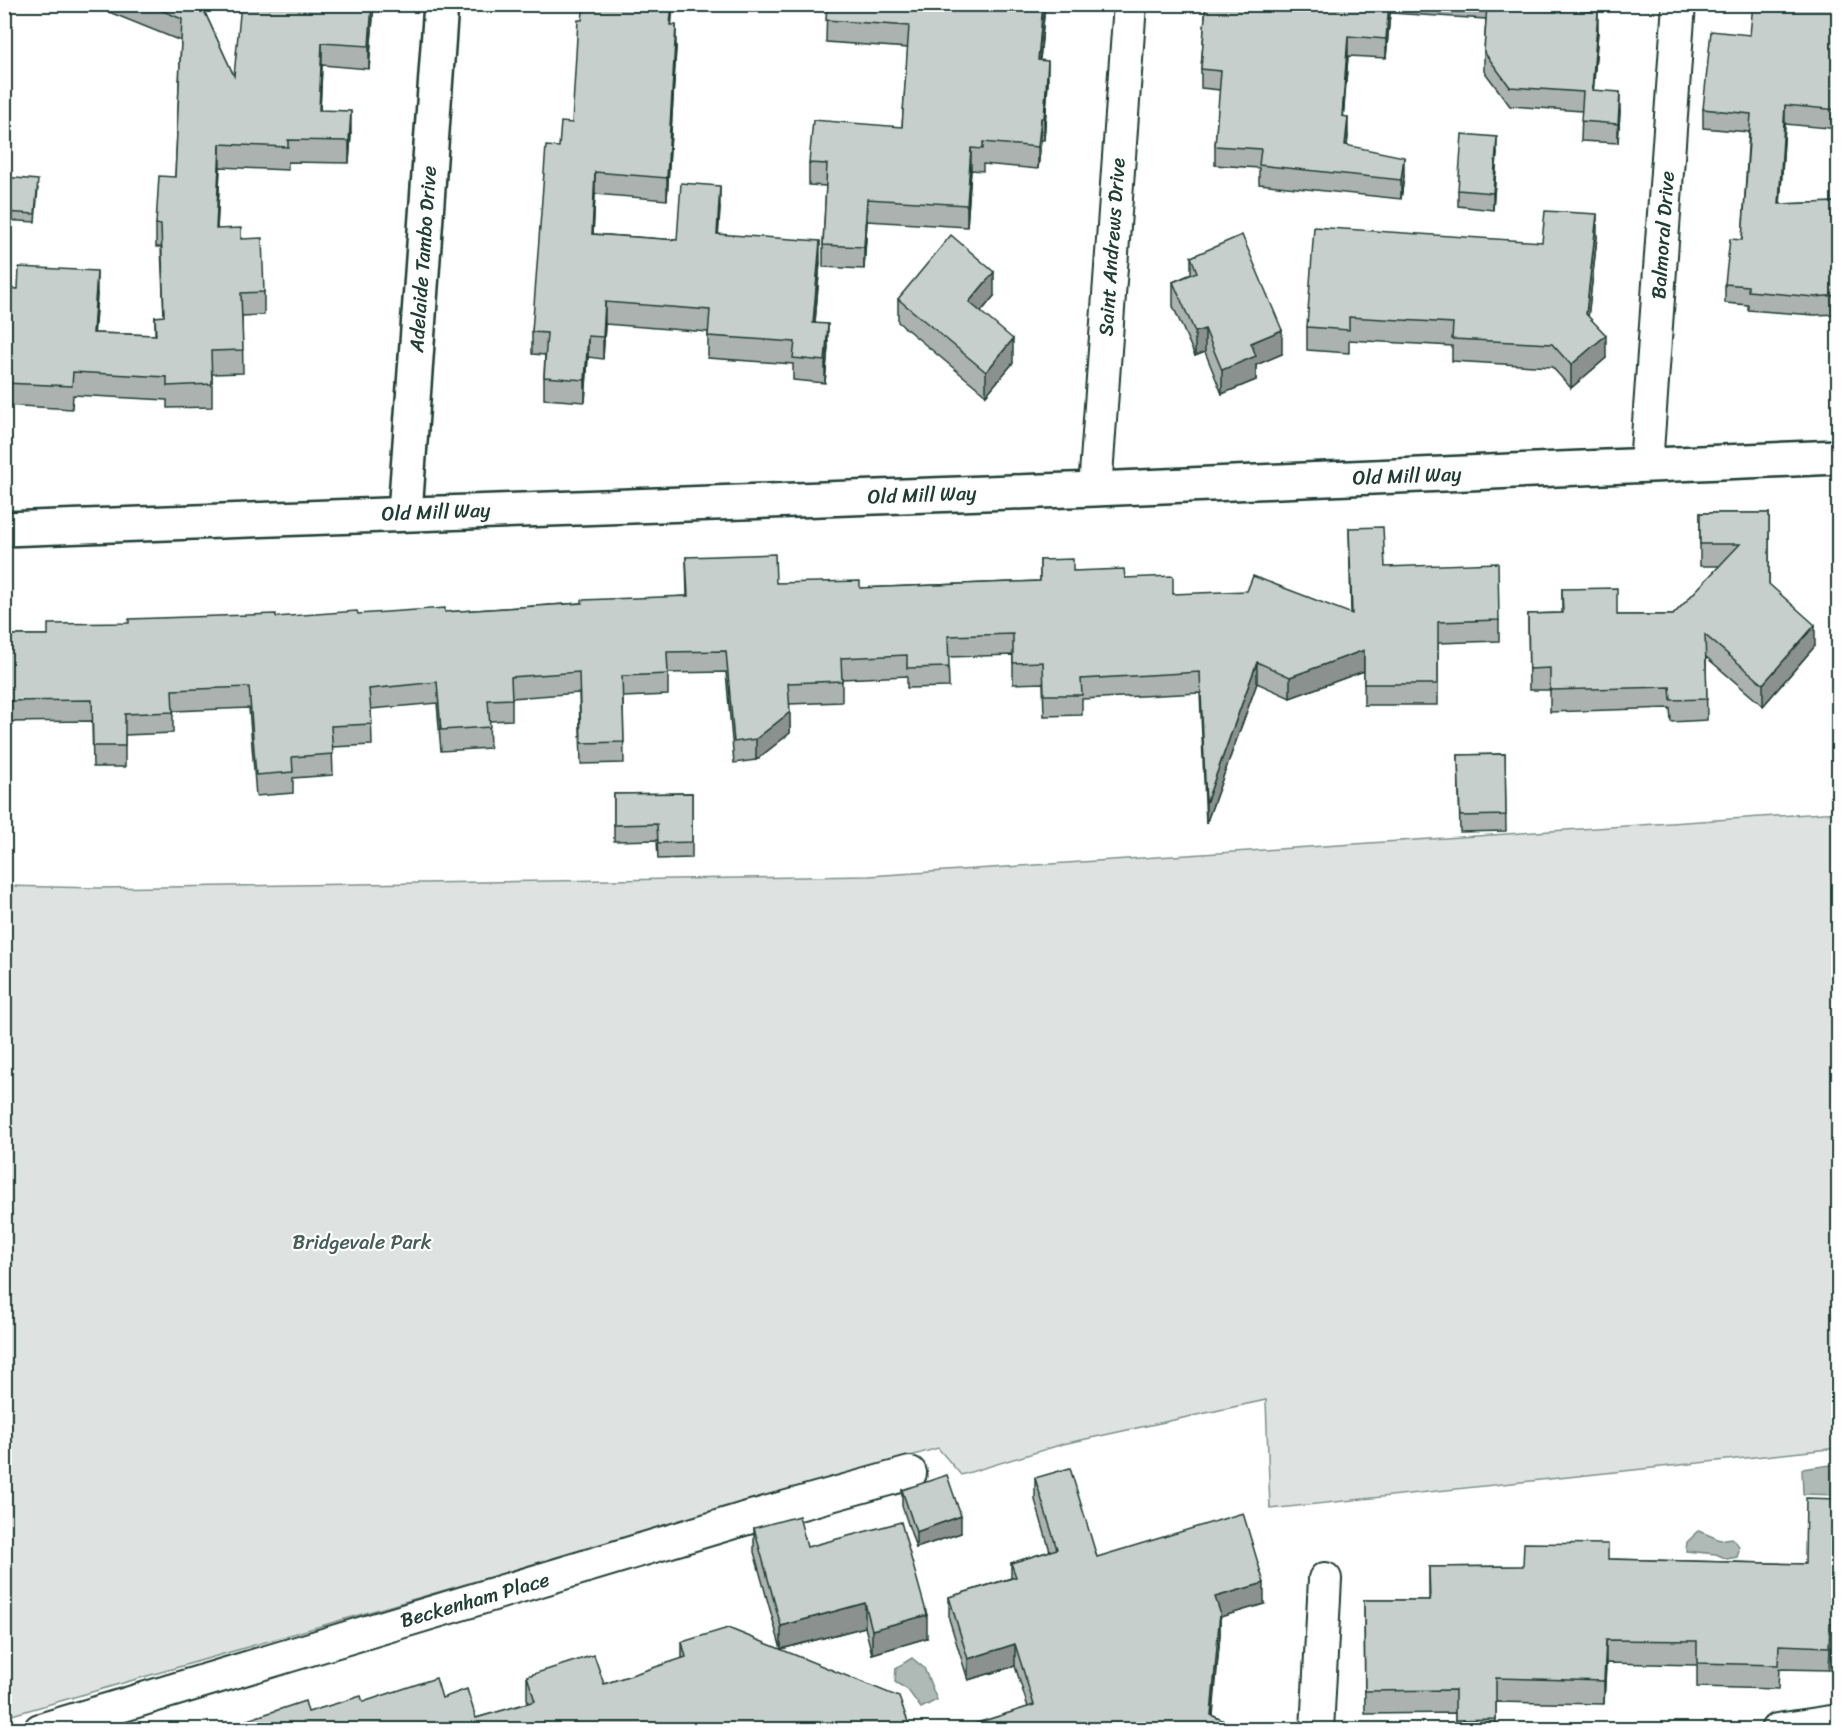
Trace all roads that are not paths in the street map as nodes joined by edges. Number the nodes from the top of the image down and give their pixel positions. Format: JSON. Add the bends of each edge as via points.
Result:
{"nodes":[{"id":1,"x":441,"y":4,"type":"edge"},
{"id":2,"x":1130,"y":4,"type":"edge"},
{"id":3,"x":1679,"y":4,"type":"edge"},
{"id":4,"x":1839,"y":457,"type":"edge"},
{"id":5,"x":1646,"y":465,"type":"junction"},
{"id":6,"x":1095,"y":489,"type":"junction"},
{"id":7,"x":405,"y":513,"type":"junction"},
{"id":8,"x":4,"y":529,"type":"edge"},
{"id":9,"x":910,"y":1473,"type":"dead end"},
{"id":10,"x":1325,"y":1579,"type":"dead end"},
{"id":11,"x":1839,"y":1721,"type":"edge"},
{"id":12,"x":40,"y":1730,"type":"edge"},
{"id":13,"x":1317,"y":1730,"type":"edge"},
{"id":14,"x":1777,"y":1730,"type":"edge"}],
"edges":[{"from":1,"to":7,"type":"street","name":"Adelaide Tambo Drive"},
{"from":2,"to":6,"type":"street","name":"Saint Andrews Drive"},
{"from":3,"to":5,"type":"street","name":"Balmoral Drive"},
{"from":4,"to":5,"type":"street","name":"Old Mill Way"},
{"from":5,"to":6,"type":"street","name":"Old Mill Way"},
{"from":6,"to":7,"type":"street","name":"Old Mill Way"},
{"from":7,"to":8,"type":"street","name":"Old Mill Way"},
{"from":9,"to":12,"type":"street","name":"Beckenham Place"},
{"from":10,"to":13,"type":"street"},
{"from":11,"to":14,"type":"street"}]}
